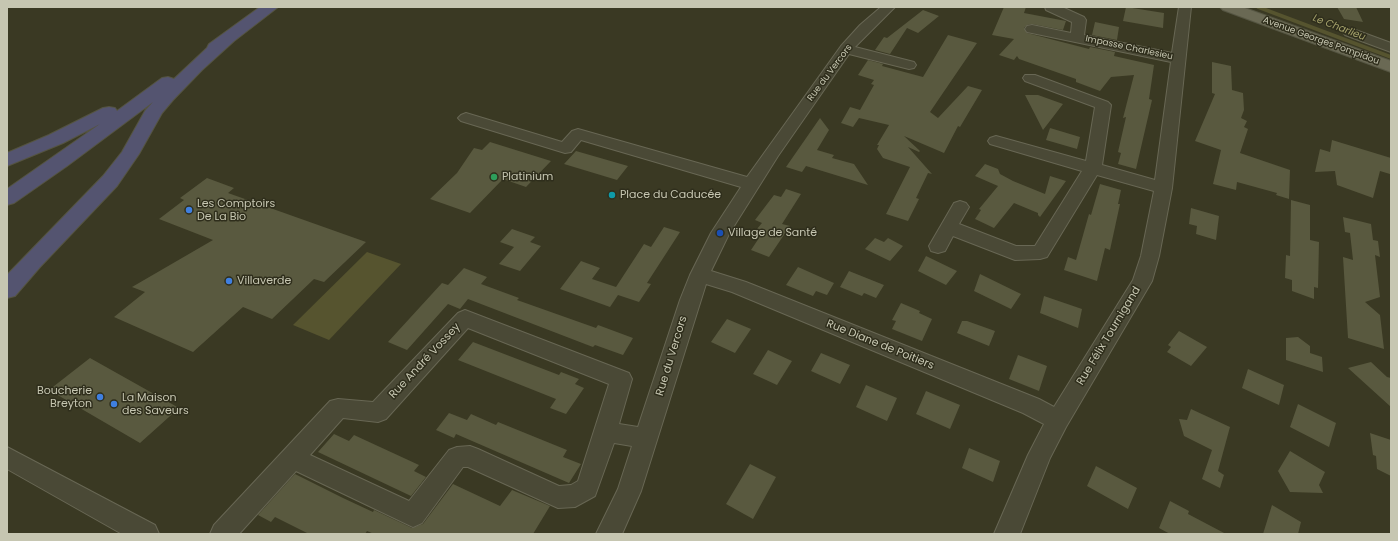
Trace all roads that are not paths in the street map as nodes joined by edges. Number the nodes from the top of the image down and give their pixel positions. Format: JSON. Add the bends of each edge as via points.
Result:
{"nodes":[{"id":1,"x":270,"y":7,"type":"edge"},
{"id":2,"x":889,"y":7,"type":"edge"},
{"id":3,"x":1051,"y":7,"type":"edge"},
{"id":4,"x":1185,"y":7,"type":"edge"},
{"id":5,"x":1228,"y":7,"type":"edge"},
{"id":6,"x":1032,"y":29,"type":"dead end"},
{"id":7,"x":1350,"y":32,"type":"dead end"},
{"id":8,"x":1078,"y":37,"type":"junction"},
{"id":9,"x":227,"y":39,"type":"junction"},
{"id":10,"x":1391,"y":48,"type":"edge"},
{"id":11,"x":846,"y":49,"type":"junction"},
{"id":12,"x":1179,"y":59,"type":"junction"},
{"id":13,"x":909,"y":65,"type":"dead end"},
{"id":14,"x":1391,"y":67,"type":"edge"},
{"id":15,"x":1030,"y":76,"type":"dead end"},
{"id":16,"x":466,"y":118,"type":"dead end"},
{"id":17,"x":996,"y":140,"type":"dead end"},
{"id":18,"x":7,"y":160,"type":"edge"},
{"id":19,"x":1093,"y":167,"type":"junction"},
{"id":20,"x":751,"y":184,"type":"junction"},
{"id":21,"x":1163,"y":188,"type":"junction"},
{"id":22,"x":7,"y":198,"type":"edge"},
{"id":23,"x":960,"y":207,"type":"dead end"},
{"id":24,"x":949,"y":227,"type":"junction"},
{"id":25,"x":938,"y":246,"type":"dead end"},
{"id":26,"x":700,"y":275,"type":"junction"},
{"id":27,"x":7,"y":290,"type":"edge"},
{"id":28,"x":1058,"y":420,"type":"junction"},
{"id":29,"x":606,"y":432,"type":"junction"},
{"id":30,"x":647,"y":439,"type":"junction"},
{"id":31,"x":7,"y":457,"type":"edge"},
{"id":32,"x":293,"y":458,"type":"junction"},
{"id":33,"x":146,"y":534,"type":"edge"},
{"id":34,"x":223,"y":534,"type":"edge"},
{"id":35,"x":609,"y":534,"type":"edge"},
{"id":36,"x":1007,"y":534,"type":"edge"}],
"edges":[{"from":1,"to":9,"type":"highway"},
{"from":2,"to":11,"type":"street","name":"Rue du Vercors"},
{"from":3,"to":8,"type":"street","name":"Impasse Charlesieu","via":[[1079,20]]},
{"from":4,"to":12,"type":"street","name":"Rue Félix Tournigand"},
{"from":5,"to":14,"type":"main road","name":"Avenue Georges Pompidou"},
{"from":6,"to":8,"type":"street"},
{"from":7,"to":10,"type":"street"},
{"from":8,"to":12,"type":"street","name":"Impasse Charlesieu"},
{"from":9,"to":18,"type":"highway","via":[[100,117]]},
{"from":9,"to":22,"type":"highway"},
{"from":9,"to":27,"type":"highway","via":[[196,66],[154,111],[130,154],[110,181]]},
{"from":11,"to":13,"type":"street"},
{"from":11,"to":20,"type":"street","name":"Rue du Vercors"},
{"from":12,"to":21,"type":"street","name":"Rue Félix Tournigand"},
{"from":15,"to":19,"type":"street","via":[[1103,105]]},
{"from":16,"to":20,"type":"street","via":[[565,148],[578,134]]},
{"from":17,"to":19,"type":"street"},
{"from":19,"to":21,"type":"street"},
{"from":19,"to":24,"type":"street","via":[[1040,252],[1015,253]]},
{"from":20,"to":26,"type":"street","name":"Rue du Vercors","via":[[720,233]]},
{"from":21,"to":28,"type":"street","name":"Rue Félix Tournigand","via":[[1150,256],[1142,281]]},
{"from":23,"to":24,"type":"street"},
{"from":24,"to":25,"type":"street"},
{"from":26,"to":28,"type":"street","name":"Rue Diane de Poitiers","via":[[739,287],[1031,406]]},
{"from":26,"to":30,"type":"street","name":"Rue du Vercors","via":[[682,323]]},
{"from":28,"to":36,"type":"street","name":"Rue Félix Tournigand","via":[[1040,455]]},
{"from":29,"to":30,"type":"street"},
{"from":29,"to":32,"type":"street","via":[[587,488],[575,496],[558,497],[470,456],[457,457],[413,515]]},
{"from":29,"to":32,"type":"street","name":"Rue André Vossey","via":[[621,378],[465,318],[378,412],[338,408]]},
{"from":30,"to":35,"type":"street","name":"Rue du Vercors","via":[[629,491]]},
{"from":31,"to":33,"type":"street"},
{"from":32,"to":34,"type":"street","name":"Rue André Vossey"}]}
